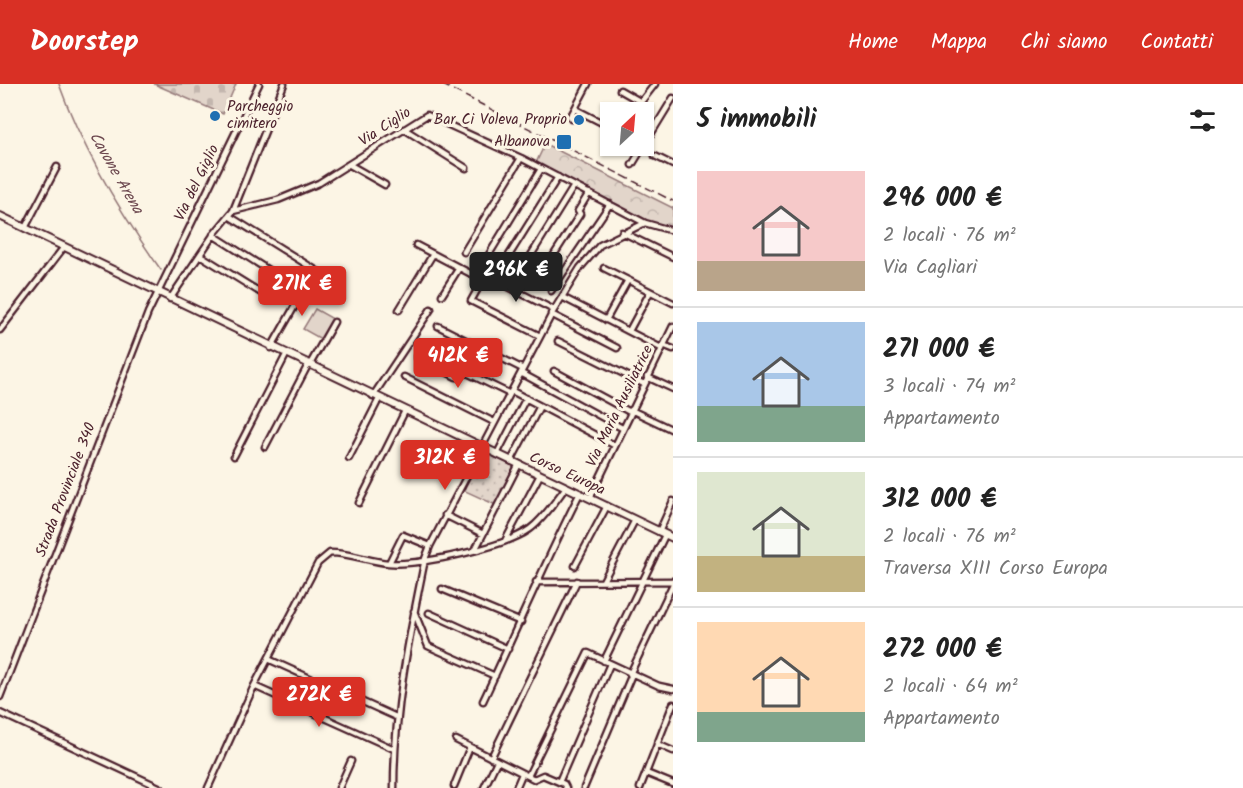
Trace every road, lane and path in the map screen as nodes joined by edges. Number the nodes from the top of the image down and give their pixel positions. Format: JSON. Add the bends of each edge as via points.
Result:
{"nodes":[{"id":1,"x":259,"y":84,"type":"edge"},
{"id":2,"x":284,"y":84,"type":"edge"},
{"id":3,"x":588,"y":84,"type":"edge"},
{"id":4,"x":654,"y":84,"type":"edge"},
{"id":5,"x":620,"y":90,"type":"dead end"},
{"id":6,"x":673,"y":98,"type":"edge"},
{"id":7,"x":641,"y":102,"type":"joint"},
{"id":8,"x":600,"y":123,"type":"edge"},
{"id":9,"x":404,"y":129,"type":"junction"},
{"id":10,"x":655,"y":156,"type":"dead end"},
{"id":11,"x":520,"y":158,"type":"junction"},
{"id":12,"x":350,"y":165,"type":"junction"},
{"id":13,"x":633,"y":165,"type":"dead end"},
{"id":14,"x":673,"y":165,"type":"edge"},
{"id":15,"x":57,"y":167,"type":"dead end"},
{"id":16,"x":466,"y":168,"type":"dead end"},
{"id":17,"x":541,"y":169,"type":"junction"},
{"id":18,"x":558,"y":177,"type":"junction"},
{"id":19,"x":385,"y":185,"type":"dead end"},
{"id":20,"x":574,"y":186,"type":"junction"},
{"id":21,"x":589,"y":193,"type":"junction"},
{"id":22,"x":609,"y":204,"type":"junction"},
{"id":23,"x":233,"y":211,"type":"junction"},
{"id":24,"x":0,"y":216,"type":"edge"},
{"id":25,"x":229,"y":216,"type":"junction"},
{"id":26,"x":645,"y":223,"type":"junction"},
{"id":27,"x":25,"y":228,"type":"junction"},
{"id":28,"x":673,"y":231,"type":"edge"},
{"id":29,"x":622,"y":232,"type":"junction"},
{"id":30,"x":213,"y":236,"type":"junction"},
{"id":31,"x":416,"y":245,"type":"dead end"},
{"id":32,"x":64,"y":247,"type":"junction"},
{"id":33,"x":673,"y":248,"type":"edge"},
{"id":34,"x":464,"y":252,"type":"dead end"},
{"id":35,"x":433,"y":254,"type":"junction"},
{"id":36,"x":200,"y":255,"type":"junction"},
{"id":37,"x":671,"y":256,"type":"edge"},
{"id":38,"x":485,"y":261,"type":"dead end"},
{"id":39,"x":503,"y":265,"type":"dead end"},
{"id":40,"x":459,"y":268,"type":"junction"},
{"id":41,"x":604,"y":268,"type":"dead end"},
{"id":42,"x":520,"y":273,"type":"dead end"},
{"id":43,"x":313,"y":274,"type":"dead end"},
{"id":44,"x":489,"y":277,"type":"dead end"},
{"id":45,"x":330,"y":279,"type":"dead end"},
{"id":46,"x":628,"y":280,"type":"junction"},
{"id":47,"x":287,"y":282,"type":"dead end"},
{"id":48,"x":536,"y":283,"type":"dead end"},
{"id":49,"x":551,"y":291,"type":"dead end"},
{"id":50,"x":158,"y":292,"type":"junction"},
{"id":51,"x":650,"y":292,"type":"junction"},
{"id":52,"x":442,"y":296,"type":"dead end"},
{"id":53,"x":562,"y":297,"type":"junction"},
{"id":54,"x":170,"y":299,"type":"junction"},
{"id":55,"x":270,"y":300,"type":"dead end"},
{"id":56,"x":673,"y":303,"type":"edge"},
{"id":57,"x":432,"y":309,"type":"dead end"},
{"id":58,"x":399,"y":310,"type":"dead end"},
{"id":59,"x":553,"y":312,"type":"junction"},
{"id":60,"x":606,"y":320,"type":"junction"},
{"id":61,"x":334,"y":322,"type":"dead end"},
{"id":62,"x":438,"y":326,"type":"dead end"},
{"id":63,"x":673,"y":326,"type":"edge"},
{"id":64,"x":0,"y":330,"type":"edge"},
{"id":65,"x":629,"y":331,"type":"junction"},
{"id":66,"x":540,"y":336,"type":"junction"},
{"id":67,"x":558,"y":341,"type":"dead end"},
{"id":68,"x":662,"y":347,"type":"junction"},
{"id":69,"x":271,"y":348,"type":"junction"},
{"id":70,"x":617,"y":348,"type":"dead end"},
{"id":71,"x":673,"y":349,"type":"edge"},
{"id":72,"x":286,"y":355,"type":"junction"},
{"id":73,"x":417,"y":357,"type":"dead end"},
{"id":74,"x":309,"y":365,"type":"junction"},
{"id":75,"x":522,"y":371,"type":"junction"},
{"id":76,"x":554,"y":371,"type":"dead end"},
{"id":77,"x":404,"y":377,"type":"dead end"},
{"id":78,"x":647,"y":377,"type":"junction"},
{"id":79,"x":644,"y":384,"type":"junction"},
{"id":80,"x":673,"y":389,"type":"edge"},
{"id":81,"x":511,"y":393,"type":"junction"},
{"id":82,"x":376,"y":397,"type":"junction"},
{"id":83,"x":526,"y":398,"type":"junction"},
{"id":84,"x":540,"y":406,"type":"junction"},
{"id":85,"x":405,"y":411,"type":"junction"},
{"id":86,"x":631,"y":411,"type":"junction"},
{"id":87,"x":495,"y":422,"type":"junction"},
{"id":88,"x":622,"y":428,"type":"junction"},
{"id":89,"x":673,"y":430,"type":"edge"},
{"id":90,"x":614,"y":445,"type":"junction"},
{"id":91,"x":265,"y":447,"type":"dead end"},
{"id":92,"x":481,"y":447,"type":"junction"},
{"id":93,"x":497,"y":454,"type":"junction"},
{"id":94,"x":234,"y":456,"type":"dead end"},
{"id":95,"x":349,"y":458,"type":"dead end"},
{"id":96,"x":512,"y":461,"type":"junction"},
{"id":97,"x":519,"y":465,"type":"junction"},
{"id":98,"x":540,"y":475,"type":"junction"},
{"id":99,"x":566,"y":487,"type":"junction"},
{"id":100,"x":580,"y":493,"type":"junction"},
{"id":101,"x":590,"y":498,"type":"junction"},
{"id":102,"x":673,"y":501,"type":"edge"},
{"id":103,"x":359,"y":503,"type":"dead end"},
{"id":104,"x":607,"y":506,"type":"junction"},
{"id":105,"x":446,"y":515,"type":"junction"},
{"id":106,"x":635,"y":520,"type":"junction"},
{"id":107,"x":662,"y":533,"type":"junction"},
{"id":108,"x":483,"y":534,"type":"junction"},
{"id":109,"x":673,"y":538,"type":"edge"},
{"id":110,"x":506,"y":540,"type":"junction"},
{"id":111,"x":430,"y":546,"type":"junction"},
{"id":112,"x":475,"y":550,"type":"junction"},
{"id":113,"x":425,"y":559,"type":"junction"},
{"id":114,"x":389,"y":563,"type":"junction"},
{"id":115,"x":575,"y":566,"type":"dead end"},
{"id":116,"x":577,"y":581,"type":"junction"},
{"id":117,"x":603,"y":581,"type":"junction"},
{"id":118,"x":642,"y":581,"type":"junction"},
{"id":119,"x":536,"y":582,"type":"junction"},
{"id":120,"x":673,"y":582,"type":"edge"},
{"id":121,"x":442,"y":589,"type":"dead end"},
{"id":122,"x":414,"y":611,"type":"junction"},
{"id":123,"x":429,"y":613,"type":"dead end"},
{"id":124,"x":521,"y":622,"type":"junction"},
{"id":125,"x":508,"y":648,"type":"junction"},
{"id":126,"x":268,"y":658,"type":"junction"},
{"id":127,"x":604,"y":661,"type":"junction"},
{"id":128,"x":610,"y":664,"type":"junction"},
{"id":129,"x":631,"y":674,"type":"junction"},
{"id":130,"x":495,"y":676,"type":"junction"},
{"id":131,"x":254,"y":686,"type":"junction"},
{"id":132,"x":673,"y":689,"type":"edge"},
{"id":133,"x":0,"y":697,"type":"edge"},
{"id":134,"x":483,"y":701,"type":"dead end"},
{"id":135,"x":673,"y":704,"type":"edge"},
{"id":136,"x":0,"y":713,"type":"edge"},
{"id":137,"x":396,"y":717,"type":"junction"},
{"id":138,"x":670,"y":718,"type":"edge"},
{"id":139,"x":456,"y":740,"type":"dead end"},
{"id":140,"x":657,"y":744,"type":"junction"},
{"id":141,"x":470,"y":747,"type":"junction"},
{"id":142,"x":394,"y":749,"type":"junction"},
{"id":143,"x":673,"y":751,"type":"edge"},
{"id":144,"x":491,"y":758,"type":"junction"},
{"id":145,"x":351,"y":761,"type":"dead end"},
{"id":146,"x":497,"y":761,"type":"junction"},
{"id":147,"x":646,"y":773,"type":"junction"},
{"id":148,"x":525,"y":775,"type":"junction"},
{"id":149,"x":559,"y":782,"type":"junction"},
{"id":150,"x":673,"y":784,"type":"edge"},
{"id":151,"x":454,"y":786,"type":"dead end"},
{"id":152,"x":160,"y":788,"type":"edge"},
{"id":153,"x":208,"y":788,"type":"edge"},
{"id":154,"x":339,"y":788,"type":"edge"},
{"id":155,"x":394,"y":788,"type":"edge"},
{"id":156,"x":484,"y":788,"type":"edge"},
{"id":157,"x":516,"y":788,"type":"edge"},
{"id":158,"x":566,"y":788,"type":"edge"},
{"id":159,"x":584,"y":788,"type":"edge"},
{"id":160,"x":640,"y":788,"type":"edge"}],
"edges":[{"from":1,"to":50,"type":"street","name":"Via del Giglio"},
{"from":2,"to":23,"type":"street"},
{"from":3,"to":8,"type":"street","via":[[573,112]]},
{"from":4,"to":7,"type":"street"},
{"from":5,"to":7,"type":"street"},
{"from":6,"to":13,"type":"street"},
{"from":9,"to":11,"type":"street","name":"Via Ciglio","via":[[427,115],[433,116]]},
{"from":9,"to":12,"type":"street","name":"Via Ciglio"},
{"from":9,"to":16,"type":"street"},
{"from":10,"to":14,"type":"street"},
{"from":11,"to":17,"type":"street","name":"Via Ciglio"},
{"from":11,"to":34,"type":"street"},
{"from":12,"to":19,"type":"street"},
{"from":12,"to":23,"type":"street","name":"Via Ciglio","via":[[294,195]]},
{"from":15,"to":27,"type":"street"},
{"from":17,"to":18,"type":"street","name":"Via Ciglio"},
{"from":17,"to":38,"type":"street"},
{"from":18,"to":20,"type":"street","name":"Via Ciglio"},
{"from":18,"to":39,"type":"street"},
{"from":20,"to":21,"type":"street","name":"Via Ciglio"},
{"from":20,"to":42,"type":"street"},
{"from":21,"to":22,"type":"street","name":"Via Ciglio"},
{"from":21,"to":48,"type":"street"},
{"from":22,"to":26,"type":"street","name":"Via Ciglio"},
{"from":22,"to":49,"type":"street"},
{"from":23,"to":25,"type":"street"},
{"from":24,"to":27,"type":"street","name":"Corso Europa"},
{"from":25,"to":30,"type":"street"},
{"from":25,"to":45,"type":"street"},
{"from":26,"to":28,"type":"street","name":"Via Ciglio"},
{"from":26,"to":29,"type":"street"},
{"from":27,"to":32,"type":"street","name":"Corso Europa"},
{"from":29,"to":37,"type":"street"},
{"from":29,"to":53,"type":"street","via":[[590,255]]},
{"from":30,"to":36,"type":"street"},
{"from":30,"to":47,"type":"street"},
{"from":31,"to":35,"type":"street"},
{"from":32,"to":50,"type":"street","name":"Corso Europa"},
{"from":32,"to":64,"type":"street"},
{"from":33,"to":37,"type":"street"},
{"from":35,"to":40,"type":"street"},
{"from":35,"to":58,"type":"street"},
{"from":36,"to":54,"type":"street"},
{"from":36,"to":55,"type":"street"},
{"from":40,"to":52,"type":"street"},
{"from":40,"to":66,"type":"street","via":[[481,281],[471,301]]},
{"from":41,"to":46,"type":"street"},
{"from":43,"to":69,"type":"street"},
{"from":44,"to":59,"type":"street"},
{"from":46,"to":51,"type":"street"},
{"from":46,"to":60,"type":"street"},
{"from":50,"to":54,"type":"street","name":"Corso Europa"},
{"from":50,"to":133,"type":"street","name":"Strada Provinciale 340"},
{"from":51,"to":56,"type":"street"},
{"from":51,"to":65,"type":"street"},
{"from":53,"to":59,"type":"street"},
{"from":53,"to":60,"type":"street"},
{"from":54,"to":69,"type":"street","name":"Corso Europa"},
{"from":57,"to":82,"type":"street"},
{"from":59,"to":66,"type":"street"},
{"from":59,"to":70,"type":"street"},
{"from":60,"to":65,"type":"street"},
{"from":61,"to":74,"type":"street"},
{"from":62,"to":75,"type":"street"},
{"from":63,"to":68,"type":"street","name":"Via Maria Ausiliatrice"},
{"from":65,"to":68,"type":"street"},
{"from":66,"to":75,"type":"street"},
{"from":67,"to":79,"type":"street"},
{"from":68,"to":71,"type":"street"},
{"from":68,"to":78,"type":"street","name":"Via Maria Ausiliatrice"},
{"from":69,"to":72,"type":"street","name":"Corso Europa"},
{"from":72,"to":74,"type":"street","name":"Corso Europa"},
{"from":72,"to":94,"type":"street"},
{"from":73,"to":81,"type":"street","via":[[456,377],[463,371]]},
{"from":74,"to":82,"type":"street","name":"Corso Europa"},
{"from":74,"to":91,"type":"street"},
{"from":75,"to":81,"type":"street"},
{"from":75,"to":88,"type":"street"},
{"from":76,"to":86,"type":"street"},
{"from":77,"to":87,"type":"street"},
{"from":78,"to":79,"type":"street","name":"Via Maria Ausiliatrice"},
{"from":78,"to":80,"type":"street"},
{"from":79,"to":86,"type":"street","name":"Via Maria Ausiliatrice"},
{"from":81,"to":83,"type":"street"},
{"from":81,"to":87,"type":"street"},
{"from":82,"to":85,"type":"street","name":"Corso Europa"},
{"from":82,"to":95,"type":"street"},
{"from":83,"to":84,"type":"street"},
{"from":83,"to":93,"type":"street"},
{"from":84,"to":90,"type":"street"},
{"from":84,"to":96,"type":"street"},
{"from":85,"to":92,"type":"street","name":"Corso Europa"},
{"from":85,"to":103,"type":"street"},
{"from":86,"to":88,"type":"street","name":"Via Maria Ausiliatrice"},
{"from":86,"to":89,"type":"street"},
{"from":87,"to":92,"type":"street"},
{"from":88,"to":90,"type":"street","name":"Via Maria Ausiliatrice"},
{"from":90,"to":101,"type":"street","name":"Via Maria Ausiliatrice"},
{"from":92,"to":93,"type":"street","name":"Corso Europa"},
{"from":92,"to":105,"type":"street"},
{"from":93,"to":96,"type":"street","name":"Corso Europa"},
{"from":96,"to":97,"type":"street","name":"Corso Europa"},
{"from":97,"to":98,"type":"street","name":"Corso Europa"},
{"from":97,"to":108,"type":"street"},
{"from":98,"to":99,"type":"street","name":"Corso Europa"},
{"from":98,"to":110,"type":"street"},
{"from":99,"to":100,"type":"street","name":"Corso Europa"},
{"from":99,"to":110,"type":"street","via":[[532,528]]},
{"from":100,"to":101,"type":"street","name":"Corso Europa"},
{"from":100,"to":119,"type":"street"},
{"from":101,"to":104,"type":"street","name":"Corso Europa"},
{"from":102,"to":107,"type":"street"},
{"from":104,"to":106,"type":"street","name":"Corso Europa"},
{"from":104,"to":115,"type":"street"},
{"from":105,"to":108,"type":"street"},
{"from":105,"to":111,"type":"street"},
{"from":106,"to":107,"type":"street","name":"Corso Europa"},
{"from":106,"to":117,"type":"street"},
{"from":107,"to":109,"type":"street","name":"Corso Europa"},
{"from":107,"to":118,"type":"street"},
{"from":108,"to":112,"type":"street"},
{"from":110,"to":112,"type":"street"},
{"from":111,"to":113,"type":"street"},
{"from":111,"to":114,"type":"street","via":[[404,535]]},
{"from":112,"to":113,"type":"street"},
{"from":113,"to":114,"type":"street"},
{"from":113,"to":122,"type":"street"},
{"from":114,"to":126,"type":"street","via":[[330,553],[310,573]]},
{"from":116,"to":117,"type":"street"},
{"from":116,"to":119,"type":"street"},
{"from":116,"to":144,"type":"street"},
{"from":117,"to":118,"type":"street"},
{"from":118,"to":120,"type":"street"},
{"from":118,"to":127,"type":"street"},
{"from":119,"to":124,"type":"street"},
{"from":120,"to":129,"type":"street"},
{"from":121,"to":124,"type":"street"},
{"from":122,"to":130,"type":"street","via":[[428,646]]},
{"from":122,"to":137,"type":"street"},
{"from":123,"to":125,"type":"street"},
{"from":124,"to":125,"type":"street"},
{"from":125,"to":130,"type":"street"},
{"from":126,"to":131,"type":"street"},
{"from":126,"to":137,"type":"street"},
{"from":127,"to":128,"type":"street"},
{"from":127,"to":148,"type":"street","via":[[588,653]]},
{"from":128,"to":129,"type":"street"},
{"from":128,"to":149,"type":"street"},
{"from":129,"to":132,"type":"street"},
{"from":129,"to":159,"type":"street"},
{"from":130,"to":134,"type":"street"},
{"from":131,"to":142,"type":"street"},
{"from":131,"to":153,"type":"street"},
{"from":135,"to":138,"type":"street"},
{"from":136,"to":152,"type":"street"},
{"from":137,"to":142,"type":"street"},
{"from":138,"to":140,"type":"street"},
{"from":139,"to":141,"type":"street"},
{"from":140,"to":143,"type":"street"},
{"from":140,"to":147,"type":"street"},
{"from":141,"to":144,"type":"street"},
{"from":141,"to":151,"type":"street"},
{"from":142,"to":155,"type":"street"},
{"from":144,"to":146,"type":"street"},
{"from":145,"to":154,"type":"street"},
{"from":146,"to":148,"type":"street"},
{"from":146,"to":156,"type":"street"},
{"from":147,"to":150,"type":"street"},
{"from":147,"to":160,"type":"street"},
{"from":148,"to":149,"type":"street","via":[[543,775]]},
{"from":148,"to":157,"type":"street"},
{"from":149,"to":158,"type":"street"}]}
